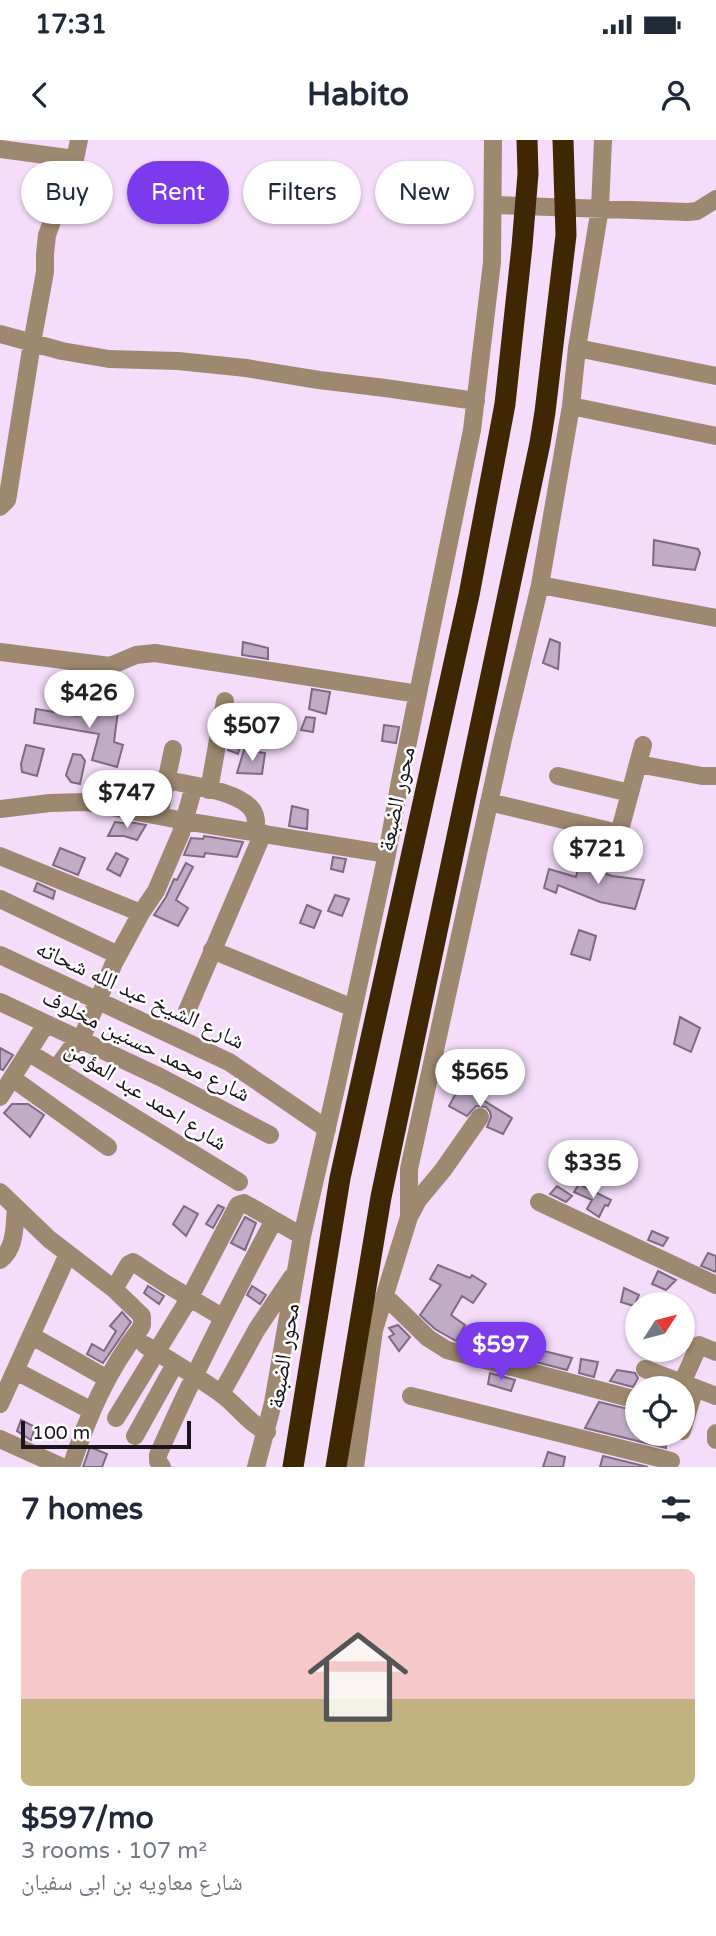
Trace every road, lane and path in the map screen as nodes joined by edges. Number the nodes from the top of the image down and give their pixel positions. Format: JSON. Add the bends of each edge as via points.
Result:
{"nodes":[{"id":1,"x":79,"y":140,"type":"edge"},
{"id":2,"x":493,"y":140,"type":"edge"},
{"id":3,"x":527,"y":140,"type":"edge"},
{"id":4,"x":563,"y":140,"type":"edge"},
{"id":5,"x":603,"y":140,"type":"edge"},
{"id":6,"x":0,"y":149,"type":"edge"},
{"id":7,"x":75,"y":159,"type":"junction"},
{"id":8,"x":716,"y":200,"type":"edge"},
{"id":9,"x":494,"y":205,"type":"junction"},
{"id":10,"x":600,"y":208,"type":"junction"},
{"id":11,"x":0,"y":334,"type":"edge"},
{"id":12,"x":32,"y":343,"type":"junction"},
{"id":13,"x":578,"y":348,"type":"junction"},
{"id":14,"x":716,"y":376,"type":"edge"},
{"id":15,"x":475,"y":401,"type":"junction"},
{"id":16,"x":571,"y":406,"type":"junction"},
{"id":17,"x":716,"y":436,"type":"edge"},
{"id":18,"x":0,"y":506,"type":"edge"},
{"id":19,"x":540,"y":584,"type":"junction"},
{"id":20,"x":716,"y":618,"type":"edge"},
{"id":21,"x":0,"y":652,"type":"edge"},
{"id":22,"x":418,"y":694,"type":"junction"},
{"id":23,"x":225,"y":701,"type":"dead end"},
{"id":24,"x":643,"y":745,"type":"dead end"},
{"id":25,"x":173,"y":749,"type":"dead end"},
{"id":26,"x":638,"y":764,"type":"junction"},
{"id":27,"x":558,"y":775,"type":"dead end"},
{"id":28,"x":716,"y":776,"type":"edge"},
{"id":29,"x":167,"y":780,"type":"junction"},
{"id":30,"x":201,"y":788,"type":"junction"},
{"id":31,"x":630,"y":793,"type":"junction"},
{"id":32,"x":489,"y":802,"type":"junction"},
{"id":33,"x":0,"y":809,"type":"edge"},
{"id":34,"x":159,"y":816,"type":"junction"},
{"id":35,"x":185,"y":821,"type":"junction"},
{"id":36,"x":259,"y":832,"type":"junction"},
{"id":37,"x":387,"y":853,"type":"junction"},
{"id":38,"x":0,"y":856,"type":"edge"},
{"id":39,"x":0,"y":899,"type":"edge"},
{"id":40,"x":141,"y":913,"type":"junction"},
{"id":41,"x":212,"y":950,"type":"junction"},
{"id":42,"x":0,"y":955,"type":"edge"},
{"id":43,"x":118,"y":955,"type":"junction"},
{"id":44,"x":97,"y":1000,"type":"junction"},
{"id":45,"x":0,"y":1002,"type":"edge"},
{"id":46,"x":354,"y":1008,"type":"junction"},
{"id":47,"x":187,"y":1011,"type":"dead end"},
{"id":48,"x":46,"y":1024,"type":"junction"},
{"id":49,"x":79,"y":1039,"type":"junction"},
{"id":50,"x":29,"y":1052,"type":"junction"},
{"id":51,"x":56,"y":1069,"type":"junction"},
{"id":52,"x":12,"y":1078,"type":"junction"},
{"id":53,"x":0,"y":1097,"type":"edge"},
{"id":54,"x":480,"y":1117,"type":"dead end"},
{"id":55,"x":327,"y":1129,"type":"junction"},
{"id":56,"x":270,"y":1135,"type":"dead end"},
{"id":57,"x":108,"y":1147,"type":"dead end"},
{"id":58,"x":239,"y":1182,"type":"dead end"},
{"id":59,"x":0,"y":1192,"type":"edge"},
{"id":60,"x":539,"y":1202,"type":"dead end"},
{"id":61,"x":16,"y":1208,"type":"junction"},
{"id":62,"x":409,"y":1217,"type":"junction"},
{"id":63,"x":274,"y":1220,"type":"junction"},
{"id":64,"x":302,"y":1236,"type":"junction"},
{"id":65,"x":68,"y":1254,"type":"junction"},
{"id":66,"x":0,"y":1260,"type":"edge"},
{"id":67,"x":297,"y":1271,"type":"junction"},
{"id":68,"x":716,"y":1285,"type":"edge"},
{"id":69,"x":114,"y":1289,"type":"junction"},
{"id":70,"x":385,"y":1296,"type":"junction"},
{"id":71,"x":190,"y":1297,"type":"junction"},
{"id":72,"x":222,"y":1317,"type":"junction"},
{"id":73,"x":32,"y":1336,"type":"junction"},
{"id":74,"x":132,"y":1339,"type":"junction"},
{"id":75,"x":155,"y":1351,"type":"junction"},
{"id":76,"x":716,"y":1352,"type":"edge"},
{"id":77,"x":175,"y":1364,"type":"junction"},
{"id":78,"x":645,"y":1369,"type":"dead end"},
{"id":79,"x":16,"y":1371,"type":"junction"},
{"id":80,"x":193,"y":1376,"type":"junction"},
{"id":81,"x":664,"y":1376,"type":"edge"},
{"id":82,"x":690,"y":1376,"type":"edge"},
{"id":83,"x":106,"y":1378,"type":"junction"},
{"id":84,"x":695,"y":1388,"type":"edge"},
{"id":85,"x":221,"y":1394,"type":"junction"},
{"id":86,"x":411,"y":1396,"type":"dead end"},
{"id":87,"x":716,"y":1396,"type":"edge"},
{"id":88,"x":625,"y":1397,"type":"edge"},
{"id":89,"x":0,"y":1404,"type":"edge"},
{"id":90,"x":92,"y":1411,"type":"junction"},
{"id":91,"x":116,"y":1418,"type":"dead end"},
{"id":92,"x":267,"y":1432,"type":"junction"},
{"id":93,"x":716,"y":1433,"type":"edge"},
{"id":94,"x":135,"y":1436,"type":"dead end"},
{"id":95,"x":0,"y":1439,"type":"edge"},
{"id":96,"x":716,"y":1440,"type":"edge"},
{"id":97,"x":676,"y":1446,"type":"edge"},
{"id":98,"x":670,"y":1464,"type":"edge"},
{"id":99,"x":62,"y":1467,"type":"edge"},
{"id":100,"x":71,"y":1467,"type":"edge"},
{"id":101,"x":162,"y":1467,"type":"edge"},
{"id":102,"x":256,"y":1467,"type":"edge"},
{"id":103,"x":293,"y":1467,"type":"edge"},
{"id":104,"x":336,"y":1467,"type":"edge"},
{"id":105,"x":355,"y":1467,"type":"edge"}],
"edges":[{"from":1,"to":7,"type":"street"},
{"from":2,"to":9,"type":"street"},
{"from":3,"to":103,"type":"highway","name":"محور الضبعة","bridge":true,"via":[[521,266],[505,404],[469,595],[340,1178]]},
{"from":4,"to":104,"type":"highway","bridge":true,"via":[[566,235],[541,432],[381,1197]]},
{"from":5,"to":10,"type":"street"},
{"from":6,"to":7,"type":"street"},
{"from":7,"to":12,"type":"street","via":[[47,235],[46,272]]},
{"from":8,"to":10,"type":"street","via":[[688,212]]},
{"from":9,"to":10,"type":"street"},
{"from":9,"to":15,"type":"street","via":[[492,262]]},
{"from":10,"to":13,"type":"street"},
{"from":11,"to":12,"type":"street"},
{"from":12,"to":15,"type":"street","via":[[109,359],[246,368]]},
{"from":12,"to":18,"type":"street","via":[[8,495]]},
{"from":13,"to":14,"type":"street"},
{"from":13,"to":16,"type":"street"},
{"from":15,"to":22,"type":"street"},
{"from":16,"to":17,"type":"street"},
{"from":16,"to":19,"type":"street"},
{"from":19,"to":20,"type":"street"},
{"from":19,"to":32,"type":"street"},
{"from":21,"to":22,"type":"street","via":[[110,666],[155,653]]},
{"from":22,"to":37,"type":"street"},
{"from":23,"to":30,"type":"street"},
{"from":24,"to":26,"type":"street"},
{"from":25,"to":29,"type":"street"},
{"from":26,"to":28,"type":"street"},
{"from":26,"to":31,"type":"street"},
{"from":27,"to":31,"type":"street"},
{"from":29,"to":30,"type":"street"},
{"from":29,"to":34,"type":"street"},
{"from":30,"to":35,"type":"street"},
{"from":30,"to":36,"type":"street","via":[[249,805]]},
{"from":31,"to":32,"type":"street","via":[[616,833]]},
{"from":32,"to":62,"type":"street","via":[[409,1169]]},
{"from":33,"to":34,"type":"street","via":[[85,802]]},
{"from":34,"to":35,"type":"street"},
{"from":35,"to":36,"type":"street"},
{"from":35,"to":40,"type":"street","via":[[156,891]]},
{"from":36,"to":37,"type":"street"},
{"from":36,"to":41,"type":"street"},
{"from":37,"to":46,"type":"street"},
{"from":38,"to":40,"type":"street"},
{"from":39,"to":43,"type":"street"},
{"from":40,"to":43,"type":"street"},
{"from":41,"to":46,"type":"street"},
{"from":41,"to":47,"type":"street"},
{"from":42,"to":44,"type":"street","name":"شارع الشيخ عبد الله شحاته"},
{"from":43,"to":44,"type":"street"},
{"from":44,"to":49,"type":"street"},
{"from":44,"to":55,"type":"street","name":"شارع الشيخ عبد الله شحاته","via":[[229,1062]]},
{"from":45,"to":48,"type":"street","name":"شارع محمد حسنين مخلوف"},
{"from":46,"to":55,"type":"street"},
{"from":48,"to":49,"type":"street","name":"شارع محمد حسنين مخلوف"},
{"from":48,"to":50,"type":"street"},
{"from":49,"to":51,"type":"street"},
{"from":49,"to":56,"type":"street","name":"شارع محمد حسنين مخلوف"},
{"from":50,"to":51,"type":"street","name":"شارع احمد عبد المؤمن"},
{"from":50,"to":52,"type":"street"},
{"from":51,"to":58,"type":"street","name":"شارع احمد عبد المؤمن"},
{"from":52,"to":53,"type":"street"},
{"from":52,"to":57,"type":"street"},
{"from":54,"to":62,"type":"street"},
{"from":55,"to":64,"type":"street"},
{"from":59,"to":61,"type":"street"},
{"from":60,"to":68,"type":"street"},
{"from":61,"to":65,"type":"street"},
{"from":61,"to":66,"type":"street","via":[[12,1245]]},
{"from":62,"to":70,"type":"street"},
{"from":63,"to":64,"type":"street"},
{"from":63,"to":71,"type":"street","via":[[240,1203]]},
{"from":63,"to":72,"type":"street"},
{"from":64,"to":67,"type":"street"},
{"from":65,"to":69,"type":"street"},
{"from":65,"to":73,"type":"street"},
{"from":67,"to":85,"type":"street","via":[[257,1329]]},
{"from":67,"to":92,"type":"street"},
{"from":69,"to":71,"type":"street","via":[[133,1262]]},
{"from":69,"to":74,"type":"street","via":[[142,1316],[142,1325]]},
{"from":70,"to":88,"type":"street","via":[[447,1350]]},
{"from":70,"to":105,"type":"street","via":[[374,1330]]},
{"from":71,"to":72,"type":"street"},
{"from":71,"to":75,"type":"street"},
{"from":72,"to":80,"type":"street"},
{"from":73,"to":79,"type":"street"},
{"from":73,"to":83,"type":"street"},
{"from":74,"to":75,"type":"street"},
{"from":74,"to":83,"type":"street"},
{"from":75,"to":77,"type":"street"},
{"from":75,"to":91,"type":"street"},
{"from":76,"to":82,"type":"street","via":[[699,1345]]},
{"from":77,"to":80,"type":"street"},
{"from":77,"to":94,"type":"street"},
{"from":78,"to":81,"type":"street"},
{"from":79,"to":89,"type":"street"},
{"from":79,"to":90,"type":"street"},
{"from":80,"to":85,"type":"street"},
{"from":80,"to":101,"type":"street","via":[[158,1455]]},
{"from":83,"to":90,"type":"street"},
{"from":84,"to":87,"type":"street"},
{"from":85,"to":92,"type":"street"},
{"from":86,"to":98,"type":"street"},
{"from":90,"to":100,"type":"street"},
{"from":92,"to":102,"type":"street"},
{"from":93,"to":96,"type":"street"},
{"from":95,"to":99,"type":"street"},
{"from":97,"to":98,"type":"street"}]}
